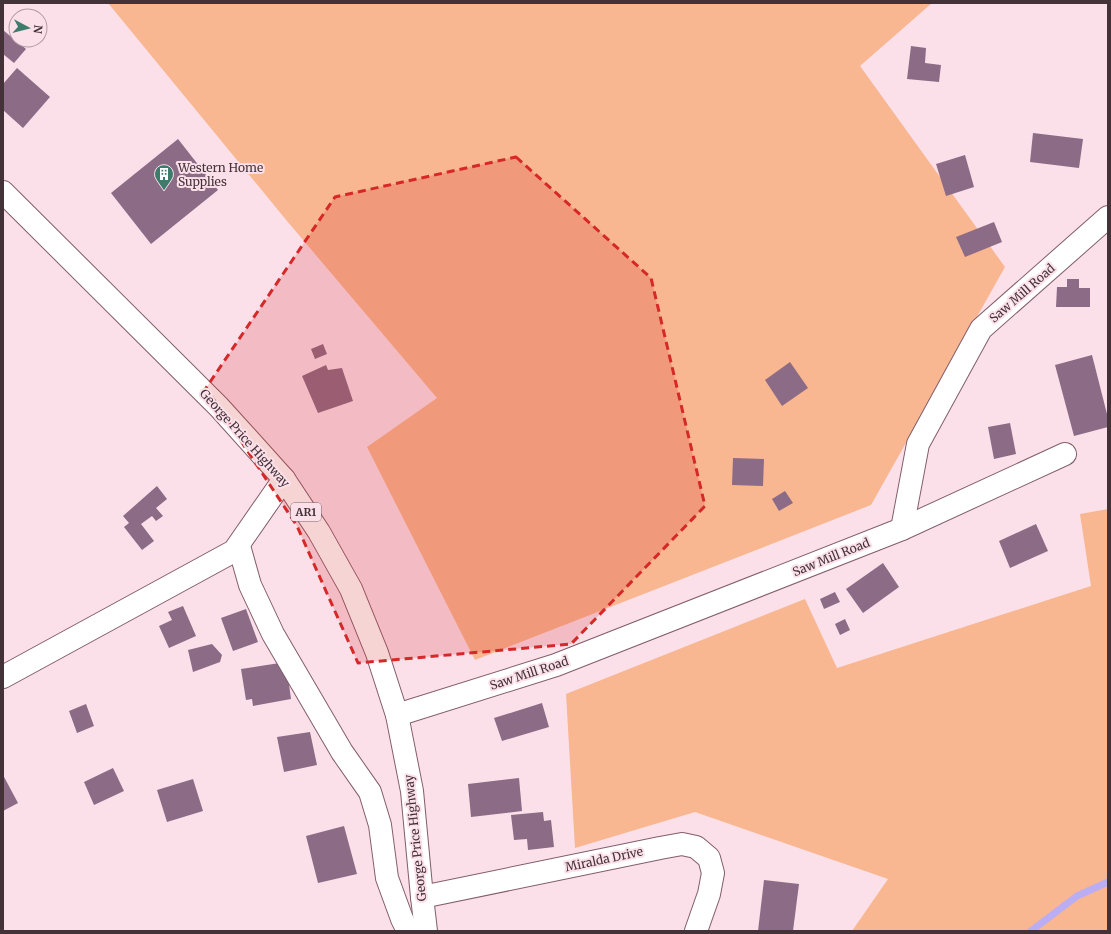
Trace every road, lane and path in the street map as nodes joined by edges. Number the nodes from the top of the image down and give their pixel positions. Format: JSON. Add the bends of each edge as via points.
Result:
{"nodes":[{"id":1,"x":3,"y":192,"type":"edge"},
{"id":2,"x":1108,"y":217,"type":"edge"},
{"id":3,"x":1065,"y":454,"type":"dead end"},
{"id":4,"x":284,"y":479,"type":"junction"},
{"id":5,"x":902,"y":529,"type":"junction"},
{"id":6,"x":238,"y":546,"type":"junction"},
{"id":7,"x":3,"y":676,"type":"edge"},
{"id":8,"x":397,"y":715,"type":"junction"},
{"id":9,"x":422,"y":897,"type":"junction"},
{"id":10,"x":408,"y":931,"type":"edge"},
{"id":11,"x":426,"y":931,"type":"edge"},
{"id":12,"x":696,"y":931,"type":"edge"}],
"edges":[{"from":1,"to":4,"type":"main road","name":"George Price Highway","number":"AR1","via":[[219,407]]},
{"from":2,"to":5,"type":"main road","name":"Saw Mill Road","via":[[981,329],[918,444]]},
{"from":3,"to":5,"type":"main road"},
{"from":4,"to":6,"type":"main road"},
{"from":4,"to":8,"type":"main road","name":"George Price Highway","number":"AR1","via":[[319,532],[351,589],[377,653]]},
{"from":5,"to":8,"type":"main road","name":"Saw Mill Road","via":[[556,665]]},
{"from":6,"to":7,"type":"main road","via":[[227,555]]},
{"from":6,"to":10,"type":"main road","via":[[250,585],[273,634],[342,752],[370,792],[380,825],[387,878]]},
{"from":8,"to":9,"type":"main road","name":"George Price Highway","number":"AR1","via":[[412,791]]},
{"from":9,"to":11,"type":"main road","name":"George Price Highway","number":"AR1"},
{"from":9,"to":12,"type":"main road","name":"Miralda Drive","via":[[682,844],[696,847],[709,858],[713,873],[709,894]]}]}
